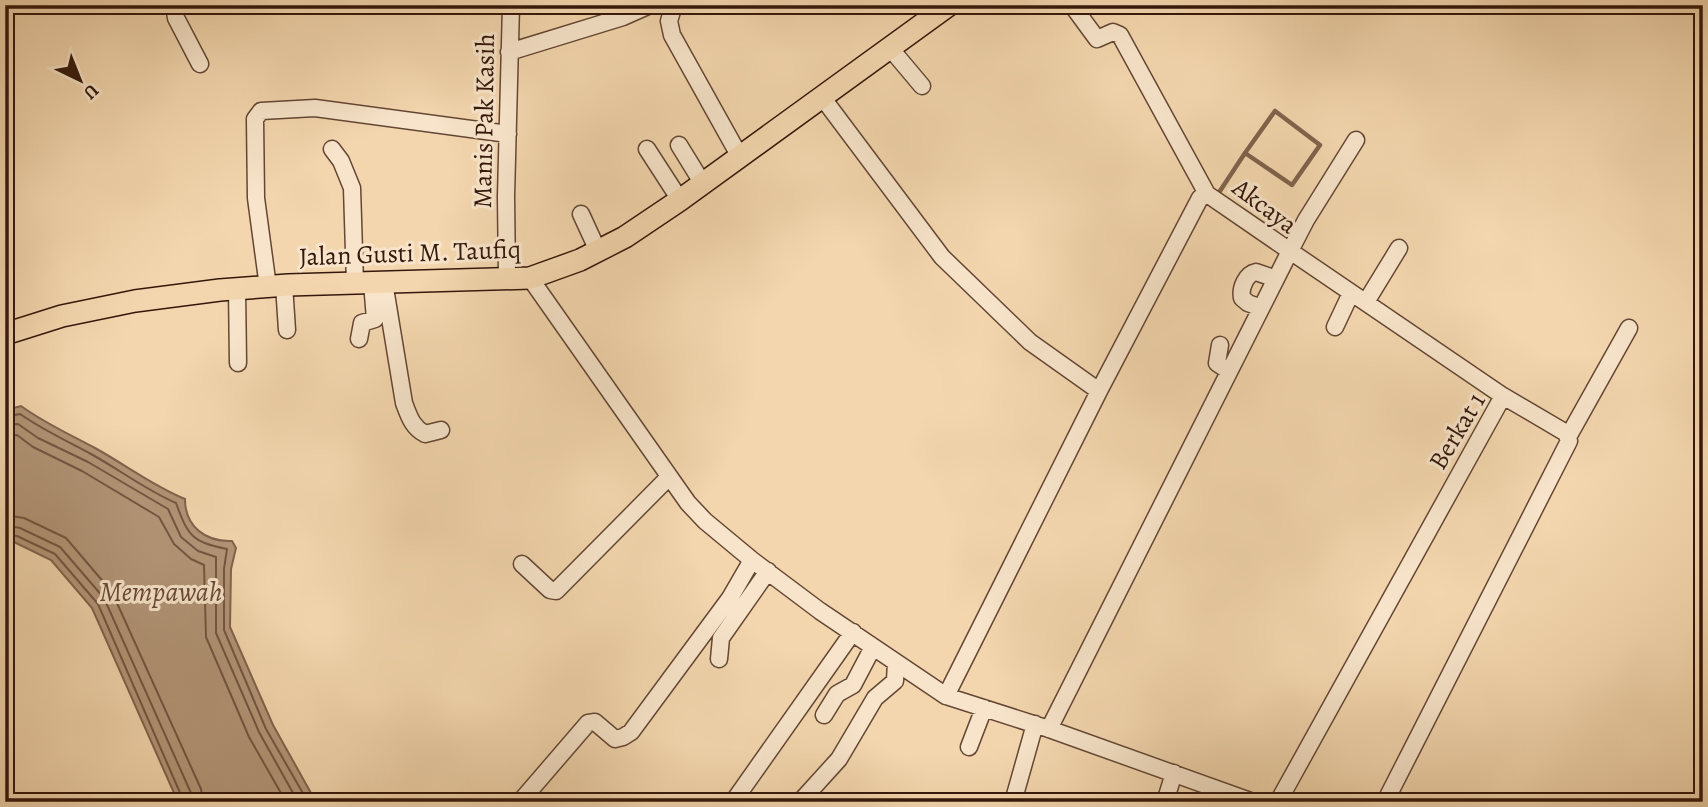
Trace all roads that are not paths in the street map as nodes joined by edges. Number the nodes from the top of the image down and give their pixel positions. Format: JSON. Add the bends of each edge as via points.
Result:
{"nodes":[{"id":1,"x":174,"y":5,"type":"edge"},
{"id":2,"x":511,"y":5,"type":"edge"},
{"id":3,"x":650,"y":5,"type":"edge"},
{"id":4,"x":657,"y":5,"type":"edge"},
{"id":5,"x":674,"y":5,"type":"edge"},
{"id":6,"x":949,"y":5,"type":"edge"},
{"id":7,"x":1072,"y":5,"type":"edge"},
{"id":8,"x":669,"y":21,"type":"junction"},
{"id":9,"x":890,"y":48,"type":"junction"},
{"id":10,"x":509,"y":52,"type":"junction"},
{"id":11,"x":200,"y":64,"type":"dead end"},
{"id":12,"x":922,"y":86,"type":"dead end"},
{"id":13,"x":822,"y":97,"type":"junction"},
{"id":14,"x":508,"y":134,"type":"junction"},
{"id":15,"x":1356,"y":139,"type":"dead end"},
{"id":16,"x":679,"y":145,"type":"dead end"},
{"id":17,"x":332,"y":149,"type":"dead end"},
{"id":18,"x":647,"y":149,"type":"dead end"},
{"id":19,"x":740,"y":157,"type":"junction"},
{"id":20,"x":703,"y":184,"type":"junction"},
{"id":21,"x":1207,"y":194,"type":"junction"},
{"id":22,"x":680,"y":201,"type":"junction"},
{"id":23,"x":581,"y":214,"type":"dead end"},
{"id":24,"x":1399,"y":248,"type":"dead end"},
{"id":25,"x":598,"y":251,"type":"junction"},
{"id":26,"x":1290,"y":251,"type":"junction"},
{"id":27,"x":530,"y":278,"type":"junction"},
{"id":28,"x":507,"y":279,"type":"junction"},
{"id":29,"x":1276,"y":279,"type":"junction"},
{"id":30,"x":370,"y":283,"type":"junction"},
{"id":31,"x":276,"y":286,"type":"junction"},
{"id":32,"x":237,"y":289,"type":"junction"},
{"id":33,"x":1352,"y":293,"type":"junction"},
{"id":34,"x":1366,"y":302,"type":"junction"},
{"id":35,"x":1261,"y":308,"type":"junction"},
{"id":36,"x":1335,"y":327,"type":"dead end"},
{"id":37,"x":1629,"y":328,"type":"dead end"},
{"id":38,"x":287,"y":330,"type":"dead end"},
{"id":39,"x":5,"y":334,"type":"edge"},
{"id":40,"x":359,"y":339,"type":"dead end"},
{"id":41,"x":1220,"y":345,"type":"dead end"},
{"id":42,"x":238,"y":363,"type":"dead end"},
{"id":43,"x":1229,"y":372,"type":"junction"},
{"id":44,"x":1100,"y":391,"type":"junction"},
{"id":45,"x":1503,"y":396,"type":"junction"},
{"id":46,"x":441,"y":430,"type":"dead end"},
{"id":47,"x":1568,"y":437,"type":"junction"},
{"id":48,"x":669,"y":477,"type":"junction"},
{"id":49,"x":752,"y":560,"type":"junction"},
{"id":50,"x":522,"y":564,"type":"dead end"},
{"id":51,"x":768,"y":572,"type":"junction"},
{"id":52,"x":852,"y":632,"type":"junction"},
{"id":53,"x":873,"y":647,"type":"junction"},
{"id":54,"x":719,"y":659,"type":"dead end"},
{"id":55,"x":896,"y":662,"type":"junction"},
{"id":56,"x":946,"y":696,"type":"junction"},
{"id":57,"x":985,"y":708,"type":"junction"},
{"id":58,"x":824,"y":715,"type":"dead end"},
{"id":59,"x":1043,"y":727,"type":"junction"},
{"id":60,"x":969,"y":747,"type":"dead end"},
{"id":61,"x":1174,"y":773,"type":"junction"},
{"id":62,"x":1018,"y":797,"type":"edge"},
{"id":63,"x":520,"y":802,"type":"edge"},
{"id":64,"x":733,"y":802,"type":"edge"},
{"id":65,"x":800,"y":802,"type":"edge"},
{"id":66,"x":1165,"y":802,"type":"edge"},
{"id":67,"x":1253,"y":802,"type":"edge"},
{"id":68,"x":1278,"y":802,"type":"edge"},
{"id":69,"x":1385,"y":802,"type":"edge"}],
"edges":[{"from":1,"to":11,"type":"street"},
{"from":2,"to":10,"type":"street","name":"Manis Pak Kasih"},
{"from":3,"to":10,"type":"street"},
{"from":4,"to":8,"type":"street"},
{"from":5,"to":8,"type":"street"},
{"from":6,"to":9,"type":"main road","name":"Jalan Gusti M. Taufiq"},
{"from":7,"to":21,"type":"street","via":[[1097,39],[1113,32],[1120,35]]},
{"from":8,"to":19,"type":"street","via":[[672,35]]},
{"from":9,"to":12,"type":"street"},
{"from":9,"to":13,"type":"main road","name":"Jalan Gusti M. Taufiq"},
{"from":10,"to":14,"type":"street","name":"Manis Pak Kasih"},
{"from":13,"to":19,"type":"main road","name":"Jalan Gusti M. Taufiq"},
{"from":13,"to":44,"type":"street","via":[[942,257],[1030,342]]},
{"from":14,"to":28,"type":"street","name":"Manis Pak Kasih"},
{"from":14,"to":31,"type":"street","via":[[315,108],[261,111],[255,119],[256,198]]},
{"from":15,"to":26,"type":"street"},
{"from":16,"to":20,"type":"street"},
{"from":17,"to":30,"type":"street","via":[[352,188]]},
{"from":18,"to":22,"type":"street"},
{"from":19,"to":20,"type":"main road","name":"Jalan Gusti M. Taufiq"},
{"from":20,"to":22,"type":"main road","name":"Jalan Gusti M. Taufiq"},
{"from":21,"to":26,"type":"street","name":"Akcaya"},
{"from":21,"to":44,"type":"street","name":"Akcaya","via":[[1200,198]]},
{"from":22,"to":25,"type":"main road","name":"Jalan Gusti M. Taufiq"},
{"from":23,"to":25,"type":"street"},
{"from":24,"to":34,"type":"street"},
{"from":25,"to":27,"type":"main road","name":"Jalan Gusti M. Taufiq"},
{"from":26,"to":29,"type":"street","name":"Akcaya"},
{"from":26,"to":33,"type":"street"},
{"from":27,"to":28,"type":"main road","name":"Jalan Gusti M. Taufiq"},
{"from":27,"to":48,"type":"street"},
{"from":28,"to":30,"type":"main road","name":"Jalan Gusti M. Taufiq"},
{"from":29,"to":35,"type":"street","name":"Akcaya"},
{"from":29,"to":35,"type":"street","via":[[1256,272],[1247,278],[1241,298]]},
{"from":30,"to":31,"type":"main road","name":"Jalan Gusti M. Taufiq"},
{"from":30,"to":40,"type":"street","via":[[375,319],[362,323]]},
{"from":30,"to":46,"type":"street","via":[[411,422],[425,434]]},
{"from":31,"to":32,"type":"main road","name":"Jalan Gusti M. Taufiq"},
{"from":31,"to":38,"type":"street"},
{"from":32,"to":39,"type":"main road","name":"Jalan Gusti M. Taufiq","via":[[62,316]]},
{"from":32,"to":42,"type":"street"},
{"from":33,"to":34,"type":"street"},
{"from":33,"to":36,"type":"street"},
{"from":34,"to":45,"type":"street"},
{"from":35,"to":43,"type":"street","name":"Akcaya"},
{"from":37,"to":47,"type":"street"},
{"from":41,"to":43,"type":"street","via":[[1217,363]]},
{"from":43,"to":59,"type":"street","name":"Akcaya"},
{"from":44,"to":56,"type":"street","name":"Akcaya"},
{"from":45,"to":47,"type":"street","name":"Berkat 1"},
{"from":45,"to":68,"type":"street","name":"Berkat 1"},
{"from":47,"to":69,"type":"street"},
{"from":48,"to":49,"type":"street","via":[[705,521]]},
{"from":48,"to":50,"type":"street","via":[[556,591]]},
{"from":49,"to":51,"type":"street"},
{"from":49,"to":63,"type":"street","via":[[730,598],[631,732],[615,738],[595,722],[588,723]]},
{"from":51,"to":52,"type":"street"},
{"from":51,"to":54,"type":"street","via":[[720,638]]},
{"from":52,"to":53,"type":"street"},
{"from":52,"to":64,"type":"street"},
{"from":53,"to":55,"type":"street"},
{"from":53,"to":58,"type":"street","via":[[853,685],[837,694]]},
{"from":55,"to":56,"type":"street"},
{"from":55,"to":65,"type":"street","via":[[895,681],[875,698],[839,759]]},
{"from":56,"to":57,"type":"street"},
{"from":57,"to":59,"type":"street"},
{"from":57,"to":60,"type":"street"},
{"from":59,"to":61,"type":"street"},
{"from":59,"to":62,"type":"street","name":"Akcaya"},
{"from":61,"to":66,"type":"street"},
{"from":61,"to":67,"type":"street"}]}
